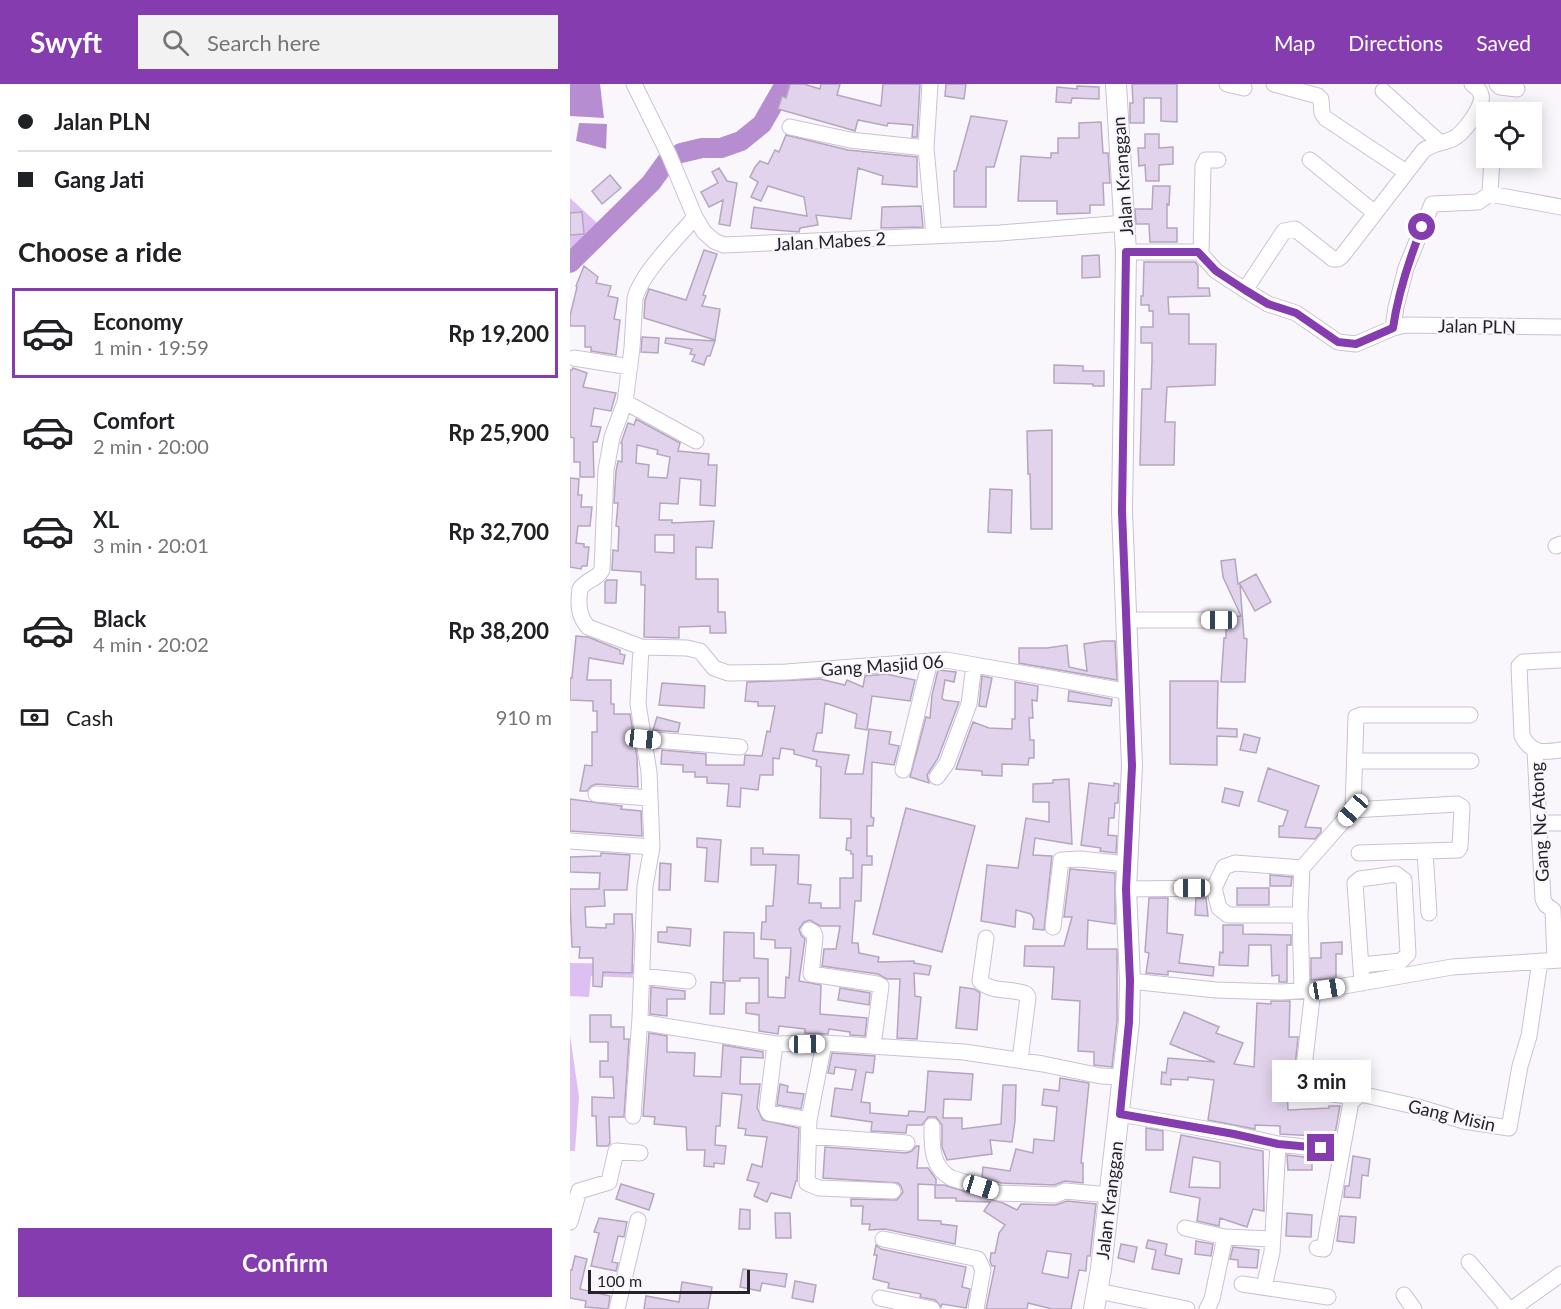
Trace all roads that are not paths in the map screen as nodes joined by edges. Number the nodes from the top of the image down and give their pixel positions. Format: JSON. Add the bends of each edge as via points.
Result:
{"nodes":[{"id":1,"x":634,"y":84,"type":"edge"},
{"id":2,"x":930,"y":84,"type":"edge"},
{"id":3,"x":1116,"y":84,"type":"edge"},
{"id":4,"x":1227,"y":84,"type":"edge"},
{"id":5,"x":1274,"y":84,"type":"edge"},
{"id":6,"x":1472,"y":84,"type":"edge"},
{"id":7,"x":1497,"y":84,"type":"edge"},
{"id":8,"x":1244,"y":88,"type":"dead end"},
{"id":9,"x":1518,"y":89,"type":"dead end"},
{"id":10,"x":1383,"y":91,"type":"dead end"},
{"id":11,"x":790,"y":127,"type":"dead end"},
{"id":12,"x":1439,"y":142,"type":"junction"},
{"id":13,"x":926,"y":148,"type":"junction"},
{"id":14,"x":1218,"y":160,"type":"dead end"},
{"id":15,"x":1310,"y":160,"type":"dead end"},
{"id":16,"x":1491,"y":168,"type":"edge"},
{"id":17,"x":1406,"y":172,"type":"junction"},
{"id":18,"x":1490,"y":194,"type":"junction"},
{"id":19,"x":1561,"y":207,"type":"edge"},
{"id":20,"x":1375,"y":213,"type":"junction"},
{"id":21,"x":695,"y":217,"type":"junction"},
{"id":22,"x":1125,"y":223,"type":"junction"},
{"id":23,"x":934,"y":236,"type":"junction"},
{"id":24,"x":1126,"y":252,"type":"junction"},
{"id":25,"x":1201,"y":253,"type":"junction"},
{"id":26,"x":1245,"y":290,"type":"junction"},
{"id":27,"x":1561,"y":327,"type":"edge"},
{"id":28,"x":1393,"y":328,"type":"junction"},
{"id":29,"x":574,"y":358,"type":"dead end"},
{"id":30,"x":630,"y":368,"type":"junction"},
{"id":31,"x":625,"y":402,"type":"junction"},
{"id":32,"x":696,"y":441,"type":"dead end"},
{"id":33,"x":1126,"y":620,"type":"junction"},
{"id":34,"x":1219,"y":620,"type":"dead end"},
{"id":35,"x":641,"y":647,"type":"junction"},
{"id":36,"x":1561,"y":660,"type":"edge"},
{"id":37,"x":930,"y":661,"type":"junction"},
{"id":38,"x":974,"y":665,"type":"junction"},
{"id":39,"x":1130,"y":692,"type":"junction"},
{"id":40,"x":1470,"y":715,"type":"dead end"},
{"id":41,"x":643,"y":739,"type":"junction"},
{"id":42,"x":740,"y":747,"type":"dead end"},
{"id":43,"x":1561,"y":750,"type":"edge"},
{"id":44,"x":1535,"y":751,"type":"junction"},
{"id":45,"x":1356,"y":761,"type":"junction"},
{"id":46,"x":1471,"y":761,"type":"dead end"},
{"id":47,"x":903,"y":770,"type":"dead end"},
{"id":48,"x":937,"y":777,"type":"dead end"},
{"id":49,"x":596,"y":794,"type":"dead end"},
{"id":50,"x":649,"y":798,"type":"junction"},
{"id":51,"x":1353,"y":810,"type":"junction"},
{"id":52,"x":1539,"y":823,"type":"junction"},
{"id":53,"x":1561,"y":823,"type":"edge"},
{"id":54,"x":570,"y":841,"type":"edge"},
{"id":55,"x":652,"y":847,"type":"junction"},
{"id":56,"x":1425,"y":852,"type":"junction"},
{"id":57,"x":1359,"y":853,"type":"dead end"},
{"id":58,"x":1126,"y":864,"type":"junction"},
{"id":59,"x":1302,"y":868,"type":"junction"},
{"id":60,"x":1214,"y":888,"type":"junction"},
{"id":61,"x":1126,"y":889,"type":"junction"},
{"id":62,"x":1430,"y":913,"type":"dead end"},
{"id":63,"x":1300,"y":915,"type":"junction"},
{"id":64,"x":1053,"y":927,"type":"dead end"},
{"id":65,"x":809,"y":930,"type":"dead end"},
{"id":66,"x":986,"y":938,"type":"dead end"},
{"id":67,"x":1552,"y":960,"type":"edge"},
{"id":68,"x":1361,"y":965,"type":"junction"},
{"id":69,"x":641,"y":976,"type":"junction"},
{"id":70,"x":688,"y":981,"type":"dead end"},
{"id":71,"x":1130,"y":981,"type":"junction"},
{"id":72,"x":1362,"y":983,"type":"junction"},
{"id":73,"x":1308,"y":990,"type":"junction"},
{"id":74,"x":640,"y":1022,"type":"junction"},
{"id":75,"x":824,"y":1043,"type":"junction"},
{"id":76,"x":775,"y":1044,"type":"junction"},
{"id":77,"x":873,"y":1046,"type":"junction"},
{"id":78,"x":1020,"y":1060,"type":"junction"},
{"id":79,"x":1124,"y":1077,"type":"junction"},
{"id":80,"x":1354,"y":1097,"type":"junction"},
{"id":81,"x":1120,"y":1114,"type":"junction"},
{"id":82,"x":633,"y":1116,"type":"dead end"},
{"id":83,"x":809,"y":1120,"type":"junction"},
{"id":84,"x":932,"y":1126,"type":"dead end"},
{"id":85,"x":809,"y":1136,"type":"junction"},
{"id":86,"x":907,"y":1143,"type":"dead end"},
{"id":87,"x":1278,"y":1144,"type":"junction"},
{"id":88,"x":1342,"y":1151,"type":"junction"},
{"id":89,"x":639,"y":1154,"type":"dead end"},
{"id":90,"x":893,"y":1191,"type":"dead end"},
{"id":91,"x":1110,"y":1195,"type":"junction"},
{"id":92,"x":638,"y":1220,"type":"dead end"},
{"id":93,"x":570,"y":1222,"type":"edge"},
{"id":94,"x":1185,"y":1228,"type":"dead end"},
{"id":95,"x":1225,"y":1237,"type":"junction"},
{"id":96,"x":883,"y":1239,"type":"dead end"},
{"id":97,"x":1272,"y":1239,"type":"junction"},
{"id":98,"x":1317,"y":1248,"type":"dead end"},
{"id":99,"x":1469,"y":1262,"type":"dead end"},
{"id":100,"x":1561,"y":1274,"type":"edge"},
{"id":101,"x":1242,"y":1284,"type":"dead end"},
{"id":102,"x":1264,"y":1287,"type":"junction"},
{"id":103,"x":1404,"y":1295,"type":"dead end"},
{"id":104,"x":1328,"y":1297,"type":"dead end"},
{"id":105,"x":880,"y":1298,"type":"dead end"},
{"id":106,"x":1096,"y":1300,"type":"edge"},
{"id":107,"x":617,"y":1309,"type":"edge"},
{"id":108,"x":932,"y":1309,"type":"edge"},
{"id":109,"x":976,"y":1309,"type":"edge"},
{"id":110,"x":1187,"y":1309,"type":"edge"},
{"id":111,"x":1208,"y":1309,"type":"edge"},
{"id":112,"x":1414,"y":1309,"type":"edge"},
{"id":113,"x":1511,"y":1309,"type":"edge"}],
"edges":[{"from":1,"to":21,"type":"street","name":"Jalan Mabes 2"},
{"from":2,"to":13,"type":"street"},
{"from":3,"to":22,"type":"main road","name":"Jalan Kranggan"},
{"from":4,"to":8,"type":"street"},
{"from":5,"to":17,"type":"street","via":[[1318,96],[1325,118]]},
{"from":6,"to":12,"type":"street","via":[[1480,92],[1480,106],[1460,135]]},
{"from":7,"to":9,"type":"street"},
{"from":10,"to":12,"type":"street"},
{"from":11,"to":13,"type":"street","via":[[850,140]]},
{"from":12,"to":17,"type":"street","via":[[1423,151]]},
{"from":13,"to":23,"type":"street"},
{"from":14,"to":25,"type":"street","via":[[1206,160],[1203,166]]},
{"from":15,"to":20,"type":"street"},
{"from":16,"to":18,"type":"street"},
{"from":17,"to":20,"type":"street"},
{"from":18,"to":19,"type":"street"},
{"from":18,"to":28,"type":"street","via":[[1479,202],[1435,203],[1430,207],[1406,268]]},
{"from":20,"to":26,"type":"street","via":[[1338,259],[1295,229],[1284,231]]},
{"from":21,"to":23,"type":"street","name":"Jalan Mabes 2","via":[[709,237],[724,245]]},
{"from":21,"to":30,"type":"street","name":"Gang Masjid 06","via":[[637,290]]},
{"from":22,"to":23,"type":"street","name":"Jalan Mabes 2"},
{"from":22,"to":24,"type":"main road","name":"Jalan Kranggan"},
{"from":24,"to":25,"type":"street"},
{"from":24,"to":33,"type":"main road","name":"Jalan Kranggan","via":[[1122,511]]},
{"from":25,"to":26,"type":"street","name":"Jalan PLN","via":[[1216,271]]},
{"from":26,"to":28,"type":"street","name":"Jalan PLN","via":[[1268,304],[1296,313],[1338,342],[1356,344]]},
{"from":27,"to":28,"type":"street","name":"Jalan PLN","via":[[1418,324]]},
{"from":29,"to":30,"type":"street"},
{"from":30,"to":31,"type":"street","name":"Gang Masjid 06"},
{"from":31,"to":32,"type":"street"},
{"from":31,"to":35,"type":"street","name":"Gang Masjid 06","via":[[608,457],[602,570],[580,589],[580,614],[588,627]]},
{"from":33,"to":34,"type":"street"},
{"from":33,"to":39,"type":"main road","name":"Jalan Kranggan"},
{"from":35,"to":37,"type":"street","name":"Gang Masjid 06","via":[[693,649],[704,654],[714,668],[728,673]]},
{"from":35,"to":41,"type":"street","via":[[638,704]]},
{"from":36,"to":44,"type":"street","via":[[1523,662],[1519,666],[1522,736]]},
{"from":37,"to":38,"type":"street","name":"Gang Masjid 06"},
{"from":37,"to":47,"type":"street"},
{"from":38,"to":39,"type":"street","name":"Gang Masjid 06"},
{"from":38,"to":48,"type":"street","via":[[969,704],[947,763]]},
{"from":39,"to":58,"type":"main road","name":"Jalan Kranggan","via":[[1132,780]]},
{"from":40,"to":45,"type":"street","via":[[1358,715]]},
{"from":41,"to":42,"type":"street"},
{"from":41,"to":50,"type":"street"},
{"from":43,"to":44,"type":"street"},
{"from":44,"to":52,"type":"street","name":"Gang Nc Atong"},
{"from":45,"to":46,"type":"street"},
{"from":45,"to":51,"type":"street"},
{"from":49,"to":50,"type":"street"},
{"from":50,"to":55,"type":"street"},
{"from":51,"to":56,"type":"street","via":[[1462,805],[1458,850]]},
{"from":51,"to":59,"type":"street"},
{"from":52,"to":53,"type":"street"},
{"from":52,"to":67,"type":"street","name":"Gang Nc Atong","via":[[1543,899],[1553,910]]},
{"from":54,"to":55,"type":"street"},
{"from":55,"to":69,"type":"street","via":[[645,886]]},
{"from":56,"to":57,"type":"street"},
{"from":56,"to":62,"type":"street"},
{"from":58,"to":61,"type":"main road","name":"Jalan Kranggan"},
{"from":58,"to":64,"type":"street","via":[[1061,860]]},
{"from":59,"to":60,"type":"street","via":[[1231,864],[1224,867]]},
{"from":59,"to":63,"type":"street"},
{"from":60,"to":61,"type":"street"},
{"from":60,"to":63,"type":"street","via":[[1219,909],[1227,915]]},
{"from":61,"to":71,"type":"main road","name":"Jalan Kranggan"},
{"from":63,"to":73,"type":"street"},
{"from":65,"to":77,"type":"street","via":[[815,937],[811,974],[881,986]]},
{"from":66,"to":78,"type":"street","via":[[980,981],[988,987],[1021,991],[1028,997]]},
{"from":67,"to":72,"type":"street","via":[[1452,967]]},
{"from":67,"to":80,"type":"street","name":"Gang Misin","via":[[1520,1066],[1509,1128],[1379,1098]]},
{"from":68,"to":68,"type":"street","via":[[1355,883],[1396,874],[1404,880],[1408,954],[1401,961]]},
{"from":68,"to":72,"type":"street"},
{"from":69,"to":70,"type":"street"},
{"from":69,"to":74,"type":"street"},
{"from":71,"to":73,"type":"street","via":[[1250,992]]},
{"from":71,"to":79,"type":"main road","name":"Jalan Kranggan"},
{"from":72,"to":73,"type":"street"},
{"from":73,"to":80,"type":"street","via":[[1304,1090]]},
{"from":74,"to":76,"type":"street"},
{"from":74,"to":82,"type":"street"},
{"from":75,"to":76,"type":"street"},
{"from":75,"to":77,"type":"street"},
{"from":75,"to":83,"type":"street"},
{"from":76,"to":83,"type":"street","via":[[767,1109],[769,1113]]},
{"from":77,"to":78,"type":"street"},
{"from":78,"to":79,"type":"street"},
{"from":79,"to":81,"type":"main road","name":"Jalan Kranggan"},
{"from":80,"to":88,"type":"street"},
{"from":81,"to":87,"type":"street"},
{"from":81,"to":91,"type":"main road","name":"Jalan Kranggan"},
{"from":83,"to":85,"type":"street"},
{"from":84,"to":91,"type":"street","via":[[934,1158],[951,1178],[999,1193],[1056,1195],[1065,1191]]},
{"from":85,"to":86,"type":"street"},
{"from":85,"to":90,"type":"street","via":[[810,1186]]},
{"from":87,"to":88,"type":"street"},
{"from":87,"to":97,"type":"street"},
{"from":88,"to":98,"type":"street","via":[[1324,1249]]},
{"from":89,"to":93,"type":"street","via":[[616,1151],[609,1182],[579,1191]]},
{"from":91,"to":106,"type":"main road","name":"Jalan Kranggan"},
{"from":92,"to":107,"type":"street"},
{"from":94,"to":95,"type":"street"},
{"from":95,"to":97,"type":"street"},
{"from":95,"to":111,"type":"street"},
{"from":96,"to":109,"type":"street","via":[[978,1259],[983,1270]]},
{"from":97,"to":102,"type":"street"},
{"from":99,"to":113,"type":"street"},
{"from":100,"to":113,"type":"street"},
{"from":101,"to":102,"type":"street"},
{"from":102,"to":104,"type":"street"},
{"from":103,"to":112,"type":"street"},
{"from":105,"to":108,"type":"street"},
{"from":106,"to":110,"type":"street"}]}
